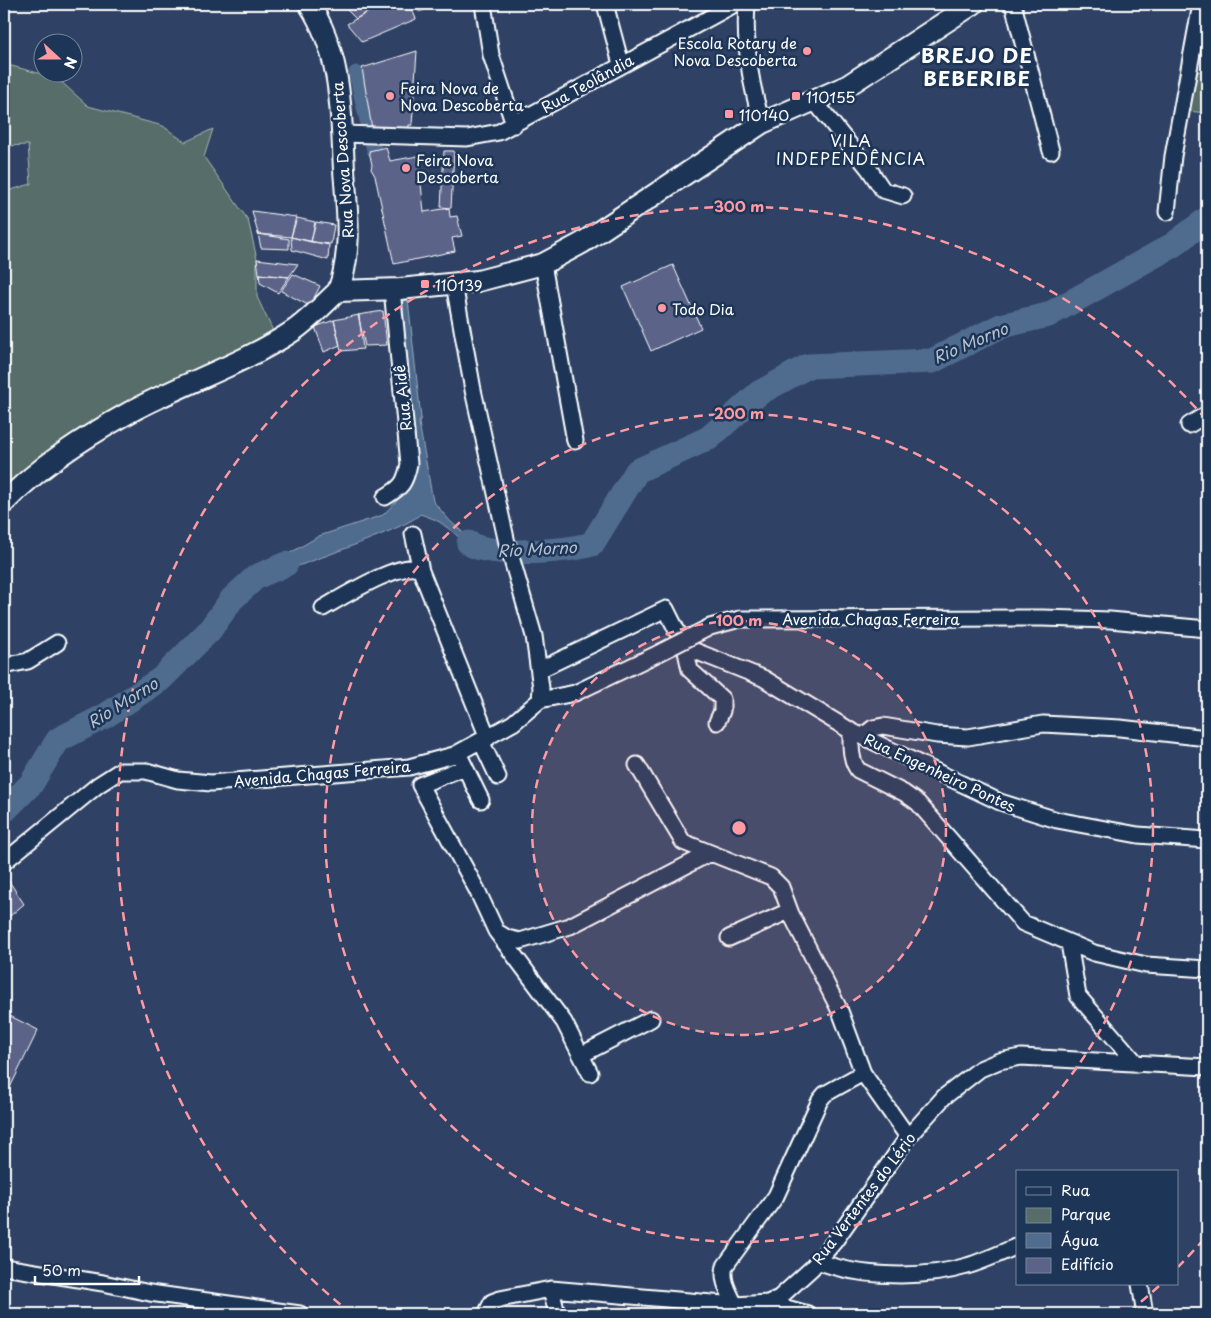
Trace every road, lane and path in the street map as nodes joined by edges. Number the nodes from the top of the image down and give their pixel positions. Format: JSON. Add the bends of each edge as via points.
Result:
{"nodes":[{"id":1,"x":309,"y":4,"type":"edge"},
{"id":2,"x":483,"y":4,"type":"edge"},
{"id":3,"x":606,"y":4,"type":"edge"},
{"id":4,"x":735,"y":4,"type":"edge"},
{"id":5,"x":747,"y":4,"type":"edge"},
{"id":6,"x":974,"y":4,"type":"edge"},
{"id":7,"x":1013,"y":4,"type":"edge"},
{"id":8,"x":1202,"y":4,"type":"edge"},
{"id":9,"x":621,"y":64,"type":"junction"},
{"id":10,"x":814,"y":102,"type":"junction"},
{"id":11,"x":762,"y":123,"type":"junction"},
{"id":12,"x":514,"y":125,"type":"junction"},
{"id":13,"x":343,"y":134,"type":"junction"},
{"id":14,"x":1051,"y":151,"type":"dead end"},
{"id":15,"x":903,"y":196,"type":"dead end"},
{"id":16,"x":1167,"y":212,"type":"dead end"},
{"id":17,"x":543,"y":264,"type":"junction"},
{"id":18,"x":454,"y":284,"type":"junction"},
{"id":19,"x":392,"y":289,"type":"junction"},
{"id":20,"x":338,"y":291,"type":"junction"},
{"id":21,"x":1207,"y":414,"type":"edge"},
{"id":22,"x":1189,"y":425,"type":"dead end"},
{"id":23,"x":575,"y":441,"type":"dead end"},
{"id":24,"x":385,"y":497,"type":"dead end"},
{"id":25,"x":4,"y":503,"type":"edge"},
{"id":26,"x":413,"y":534,"type":"dead end"},
{"id":27,"x":421,"y":570,"type":"junction"},
{"id":28,"x":323,"y":608,"type":"dead end"},
{"id":29,"x":1207,"y":629,"type":"edge"},
{"id":30,"x":57,"y":643,"type":"dead end"},
{"id":31,"x":685,"y":647,"type":"junction"},
{"id":32,"x":4,"y":666,"type":"edge"},
{"id":33,"x":539,"y":670,"type":"junction"},
{"id":34,"x":540,"y":700,"type":"junction"},
{"id":35,"x":717,"y":722,"type":"dead end"},
{"id":36,"x":857,"y":734,"type":"junction"},
{"id":37,"x":1207,"y":738,"type":"edge"},
{"id":38,"x":485,"y":739,"type":"junction"},
{"id":39,"x":458,"y":753,"type":"junction"},
{"id":40,"x":637,"y":765,"type":"dead end"},
{"id":41,"x":465,"y":767,"type":"junction"},
{"id":42,"x":498,"y":777,"type":"dead end"},
{"id":43,"x":481,"y":800,"type":"dead end"},
{"id":44,"x":1207,"y":840,"type":"edge"},
{"id":45,"x":710,"y":853,"type":"junction"},
{"id":46,"x":4,"y":862,"type":"edge"},
{"id":47,"x":789,"y":910,"type":"junction"},
{"id":48,"x":496,"y":931,"type":"junction"},
{"id":49,"x":728,"y":938,"type":"dead end"},
{"id":50,"x":1069,"y":943,"type":"junction"},
{"id":51,"x":1207,"y":969,"type":"edge"},
{"id":52,"x":650,"y":1019,"type":"dead end"},
{"id":53,"x":580,"y":1055,"type":"junction"},
{"id":54,"x":1137,"y":1064,"type":"junction"},
{"id":55,"x":1207,"y":1067,"type":"edge"},
{"id":56,"x":590,"y":1073,"type":"dead end"},
{"id":57,"x":863,"y":1073,"type":"junction"},
{"id":58,"x":908,"y":1137,"type":"junction"},
{"id":59,"x":1016,"y":1246,"type":"edge"},
{"id":60,"x":818,"y":1261,"type":"junction"},
{"id":61,"x":4,"y":1267,"type":"edge"},
{"id":62,"x":1140,"y":1286,"type":"edge"},
{"id":63,"x":551,"y":1289,"type":"junction"},
{"id":64,"x":768,"y":1303,"type":"junction"},
{"id":65,"x":735,"y":1305,"type":"junction"},
{"id":66,"x":300,"y":1314,"type":"edge"},
{"id":67,"x":486,"y":1314,"type":"edge"},
{"id":68,"x":557,"y":1314,"type":"edge"},
{"id":69,"x":808,"y":1314,"type":"edge"},
{"id":70,"x":1145,"y":1314,"type":"edge"}],
"edges":[{"from":1,"to":13,"type":"main road","name":"Rua Nova Descoberta","via":[[322,25],[333,57]]},
{"from":2,"to":12,"type":"street","via":[[491,55]]},
{"from":3,"to":9,"type":"street"},
{"from":4,"to":9,"type":"street","name":"Rua Teolândia"},
{"from":5,"to":11,"type":"street","via":[[746,54]]},
{"from":6,"to":10,"type":"main road","via":[[876,69]]},
{"from":7,"to":14,"type":"street"},
{"from":8,"to":16,"type":"street","via":[[1173,156]]},
{"from":9,"to":12,"type":"street","name":"Rua Teolândia"},
{"from":10,"to":11,"type":"main road"},
{"from":10,"to":15,"type":"street","via":[[883,190]]},
{"from":11,"to":17,"type":"main road","via":[[582,243]]},
{"from":12,"to":13,"type":"street","name":"Rua Teolândia","via":[[490,135],[467,138]]},
{"from":13,"to":20,"type":"main road","name":"Rua Nova Descoberta","via":[[348,245],[345,274]]},
{"from":17,"to":18,"type":"main road"},
{"from":17,"to":23,"type":"street"},
{"from":18,"to":19,"type":"main road"},
{"from":18,"to":33,"type":"street","via":[[473,390]]},
{"from":19,"to":20,"type":"main road"},
{"from":19,"to":24,"type":"street","name":"Rua Aidê","via":[[409,464],[405,481]]},
{"from":20,"to":25,"type":"main road","via":[[295,330],[264,349],[130,412],[68,451],[18,488]]},
{"from":21,"to":22,"type":"street"},
{"from":26,"to":27,"type":"street"},
{"from":27,"to":28,"type":"street","via":[[413,566],[395,570]]},
{"from":27,"to":38,"type":"street"},
{"from":29,"to":34,"type":"street","name":"Avenida Chagas Ferreira","bridge":true,"via":[[1110,620],[1042,618],[740,619],[710,627],[575,693]]},
{"from":30,"to":32,"type":"street","via":[[28,660]]},
{"from":31,"to":33,"type":"street","via":[[666,608]]},
{"from":31,"to":35,"type":"street","via":[[690,670],[722,699],[722,711]]},
{"from":31,"to":36,"type":"street","name":"Rua Engenheiro Pontes","via":[[762,678]]},
{"from":33,"to":34,"type":"street"},
{"from":34,"to":38,"type":"street","name":"Avenida Chagas Ferreira","via":[[526,714]]},
{"from":36,"to":37,"type":"street","via":[[883,726],[968,737],[1043,724],[1120,728]]},
{"from":36,"to":44,"type":"street","name":"Rua Engenheiro Pontes","via":[[1000,802],[1057,820],[1138,835]]},
{"from":36,"to":50,"type":"street","via":[[851,754],[858,770],[918,803],[1024,923]]},
{"from":38,"to":39,"type":"street","name":"Avenida Chagas Ferreira"},
{"from":38,"to":42,"type":"street"},
{"from":39,"to":41,"type":"street"},
{"from":39,"to":46,"type":"street","name":"Avenida Chagas Ferreira","via":[[409,767],[211,783],[178,780],[146,771],[120,771],[98,785]]},
{"from":40,"to":45,"type":"street","via":[[683,842]]},
{"from":41,"to":43,"type":"street"},
{"from":41,"to":48,"type":"street","via":[[420,785],[478,890]]},
{"from":45,"to":47,"type":"street","via":[[771,877],[781,887]]},
{"from":45,"to":48,"type":"street","via":[[570,926],[520,941]]},
{"from":47,"to":49,"type":"street"},
{"from":47,"to":57,"type":"street","via":[[840,1011]]},
{"from":48,"to":53,"type":"street","via":[[564,1022]]},
{"from":50,"to":51,"type":"street","via":[[1094,953],[1146,965]]},
{"from":50,"to":54,"type":"street","via":[[1078,996]]},
{"from":52,"to":53,"type":"street"},
{"from":53,"to":56,"type":"street"},
{"from":54,"to":55,"type":"street","name":"Rua Vertentes do Lério"},
{"from":54,"to":58,"type":"street","name":"Rua Vertentes do Lério","via":[[1021,1057],[998,1061],[980,1069],[944,1096]]},
{"from":57,"to":58,"type":"street"},
{"from":57,"to":65,"type":"street","via":[[825,1094],[776,1196],[725,1266],[725,1282]]},
{"from":58,"to":60,"type":"street","name":"Rua Vertentes do Lério"},
{"from":59,"to":60,"type":"street","via":[[967,1266],[938,1272],[852,1272]]},
{"from":60,"to":64,"type":"street","name":"Rua Vertentes do Lério","via":[[779,1298]]},
{"from":61,"to":66,"type":"street","via":[[150,1293]]},
{"from":62,"to":70,"type":"street"},
{"from":63,"to":65,"type":"street"},
{"from":63,"to":67,"type":"street","via":[[492,1302]]},
{"from":63,"to":68,"type":"street"},
{"from":64,"to":65,"type":"street"},
{"from":64,"to":69,"type":"street"}]}
